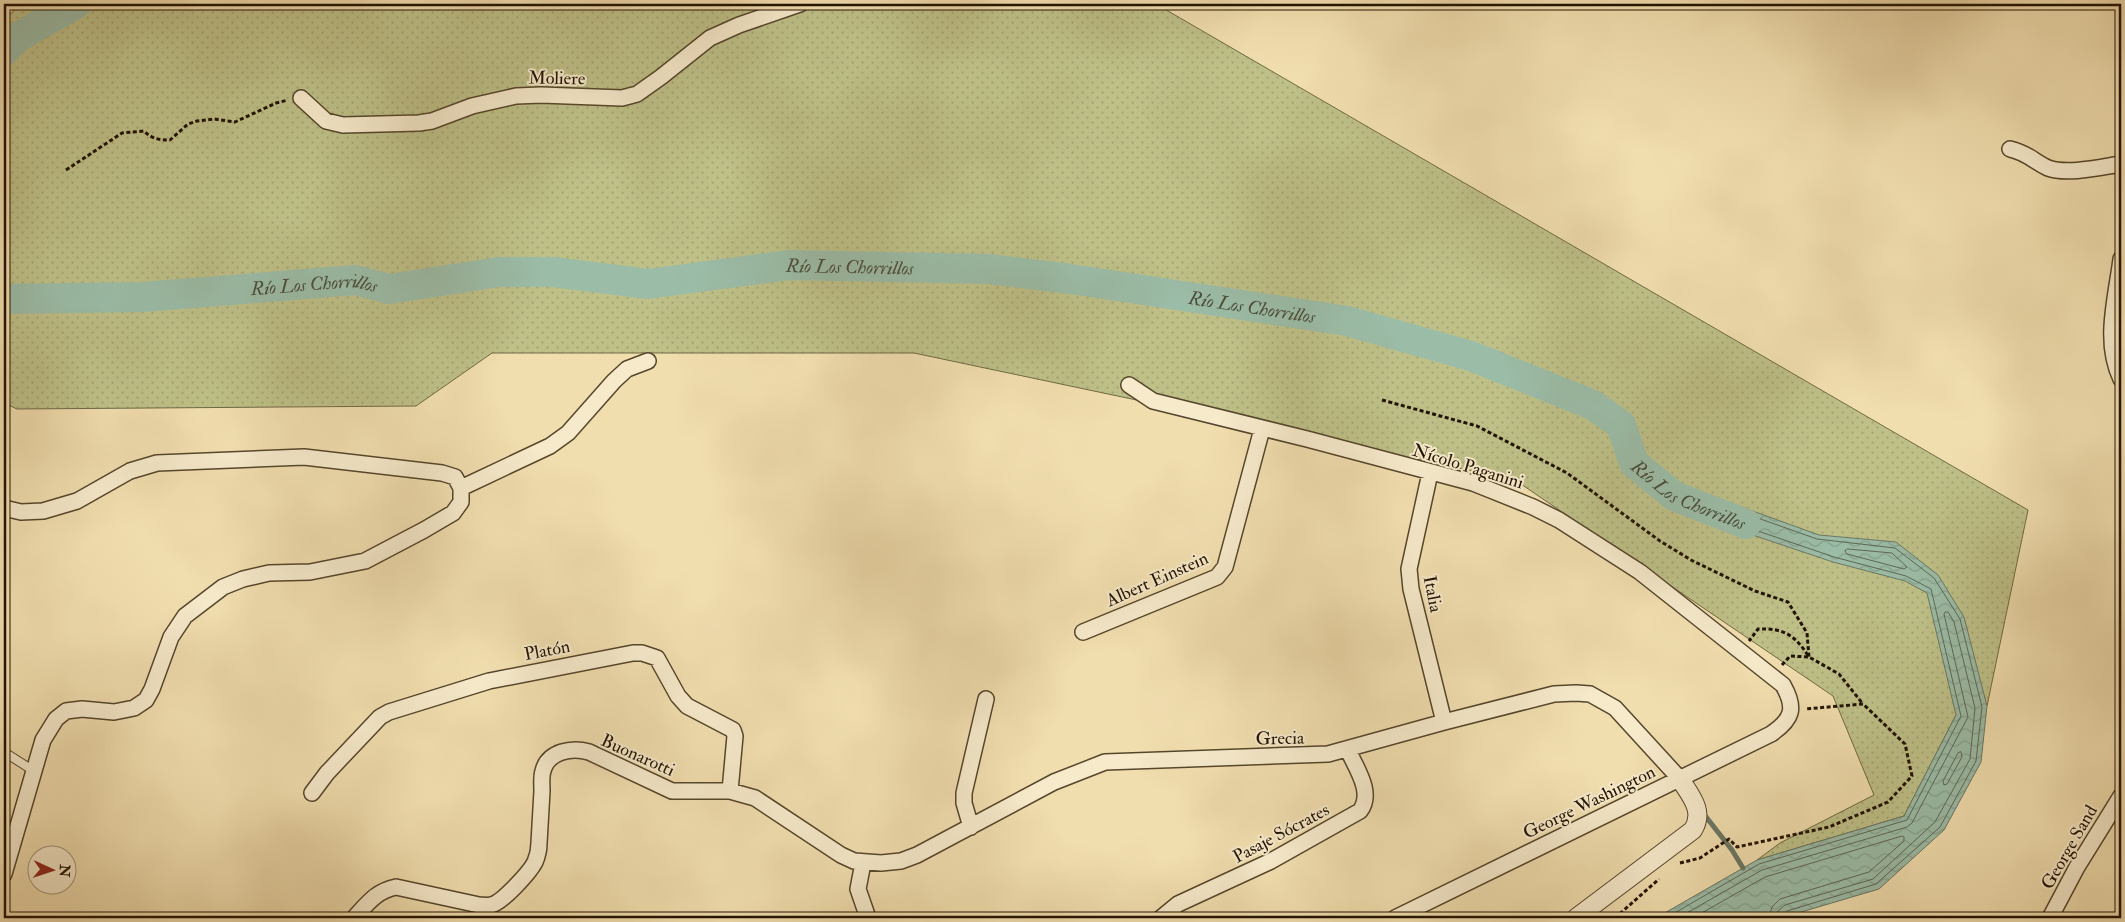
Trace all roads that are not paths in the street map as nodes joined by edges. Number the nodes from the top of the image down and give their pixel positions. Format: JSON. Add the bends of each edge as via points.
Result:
{"nodes":[{"id":1,"x":800,"y":4,"type":"edge"},
{"id":2,"x":301,"y":98,"type":"road end"},
{"id":3,"x":2010,"y":149,"type":"dead end"},
{"id":4,"x":2121,"y":164,"type":"edge"},
{"id":5,"x":2121,"y":259,"type":"edge"},
{"id":6,"x":2117,"y":359,"type":"edge"},
{"id":7,"x":648,"y":361,"type":"dead end"},
{"id":8,"x":2121,"y":379,"type":"edge"},
{"id":9,"x":1129,"y":385,"type":"dead end"},
{"id":10,"x":1262,"y":429,"type":"junction"},
{"id":11,"x":1430,"y":473,"type":"junction"},
{"id":12,"x":461,"y":488,"type":"junction"},
{"id":13,"x":4,"y":508,"type":"edge"},
{"id":14,"x":1083,"y":632,"type":"dead end"},
{"id":15,"x":986,"y":699,"type":"dead end"},
{"id":16,"x":1791,"y":710,"type":"joint"},
{"id":17,"x":1444,"y":722,"type":"junction"},
{"id":18,"x":1348,"y":750,"type":"junction"},
{"id":19,"x":4,"y":752,"type":"edge"},
{"id":20,"x":34,"y":771,"type":"junction"},
{"id":21,"x":1680,"y":779,"type":"junction"},
{"id":22,"x":730,"y":791,"type":"junction"},
{"id":23,"x":312,"y":793,"type":"dead end"},
{"id":24,"x":2121,"y":796,"type":"edge"},
{"id":25,"x":971,"y":826,"type":"junction"},
{"id":26,"x":863,"y":863,"type":"junction"},
{"id":27,"x":4,"y":874,"type":"edge"},
{"id":28,"x":354,"y":918,"type":"edge"},
{"id":29,"x":868,"y":918,"type":"edge"},
{"id":30,"x":1161,"y":918,"type":"edge"},
{"id":31,"x":1395,"y":918,"type":"edge"},
{"id":32,"x":1576,"y":918,"type":"edge"},
{"id":33,"x":2050,"y":918,"type":"edge"}],
"edges":[{"from":1,"to":2,"type":"street","name":"Moliere","via":[[710,38],[637,94],[622,98],[516,96],[472,106],[432,121],[343,125],[326,121]]},
{"from":3,"to":4,"type":"street","via":[[2021,151],[2057,170]]},
{"from":5,"to":6,"type":"street","via":[[2111,330]]},
{"from":6,"to":8,"type":"street"},
{"from":7,"to":12,"type":"street","via":[[627,369],[568,433],[550,446]]},
{"from":9,"to":10,"type":"street","name":"Nícolo Paganini","via":[[1153,401]]},
{"from":10,"to":11,"type":"street","name":"Nícolo Paganini"},
{"from":10,"to":14,"type":"street","name":"Albert Einstein","via":[[1226,567],[1217,577]]},
{"from":11,"to":16,"type":"street","name":"Nícolo Paganini","via":[[1473,483],[1534,507],[1640,572],[1783,685],[1790,698]]},
{"from":11,"to":17,"type":"street","name":"Italia","via":[[1409,569],[1411,589]]},
{"from":12,"to":13,"type":"street","via":[[454,477],[442,473],[304,457],[189,460],[157,463],[130,471],[77,501],[43,511],[21,512]]},
{"from":12,"to":20,"type":"street","via":[[461,502],[453,513],[365,561],[310,572],[269,573],[223,587],[185,616],[171,637],[146,700],[134,708],[114,712],[66,711],[56,719],[43,740]]},
{"from":15,"to":25,"type":"street","via":[[964,793]]},
{"from":16,"to":21,"type":"street","name":"George Washington","via":[[1788,720],[1771,734]]},
{"from":17,"to":18,"type":"street","name":"Grecia"},
{"from":17,"to":21,"type":"street","name":"Grecia","via":[[1554,694],[1590,694],[1615,708]]},
{"from":18,"to":25,"type":"street","name":"Grecia","via":[[1308,757],[1105,762],[1054,782]]},
{"from":18,"to":30,"type":"street","name":"Pasaje Sócrates","via":[[1367,796],[1360,811],[1271,861],[1178,904]]},
{"from":19,"to":20,"type":"lane"},
{"from":20,"to":27,"type":"street"},
{"from":21,"to":31,"type":"street","name":"George Washington"},
{"from":21,"to":32,"type":"street","via":[[1696,804],[1698,823],[1693,830]]},
{"from":22,"to":23,"type":"street","name":"Platón","via":[[733,730],[687,706],[657,658],[642,653],[490,680],[389,712],[327,773]]},
{"from":22,"to":26,"type":"street","name":"Buonarotti","via":[[755,798],[841,856]]},
{"from":22,"to":28,"type":"street","name":"Buonarotti","via":[[672,791],[589,752],[558,753],[543,771],[538,855],[530,870],[501,900],[492,905],[479,905],[396,887],[374,895]]},
{"from":24,"to":33,"type":"street","name":"George Sand"},
{"from":25,"to":26,"type":"street","name":"Grecia","via":[[917,855]]},
{"from":26,"to":29,"type":"street","via":[[858,889]]}]}
